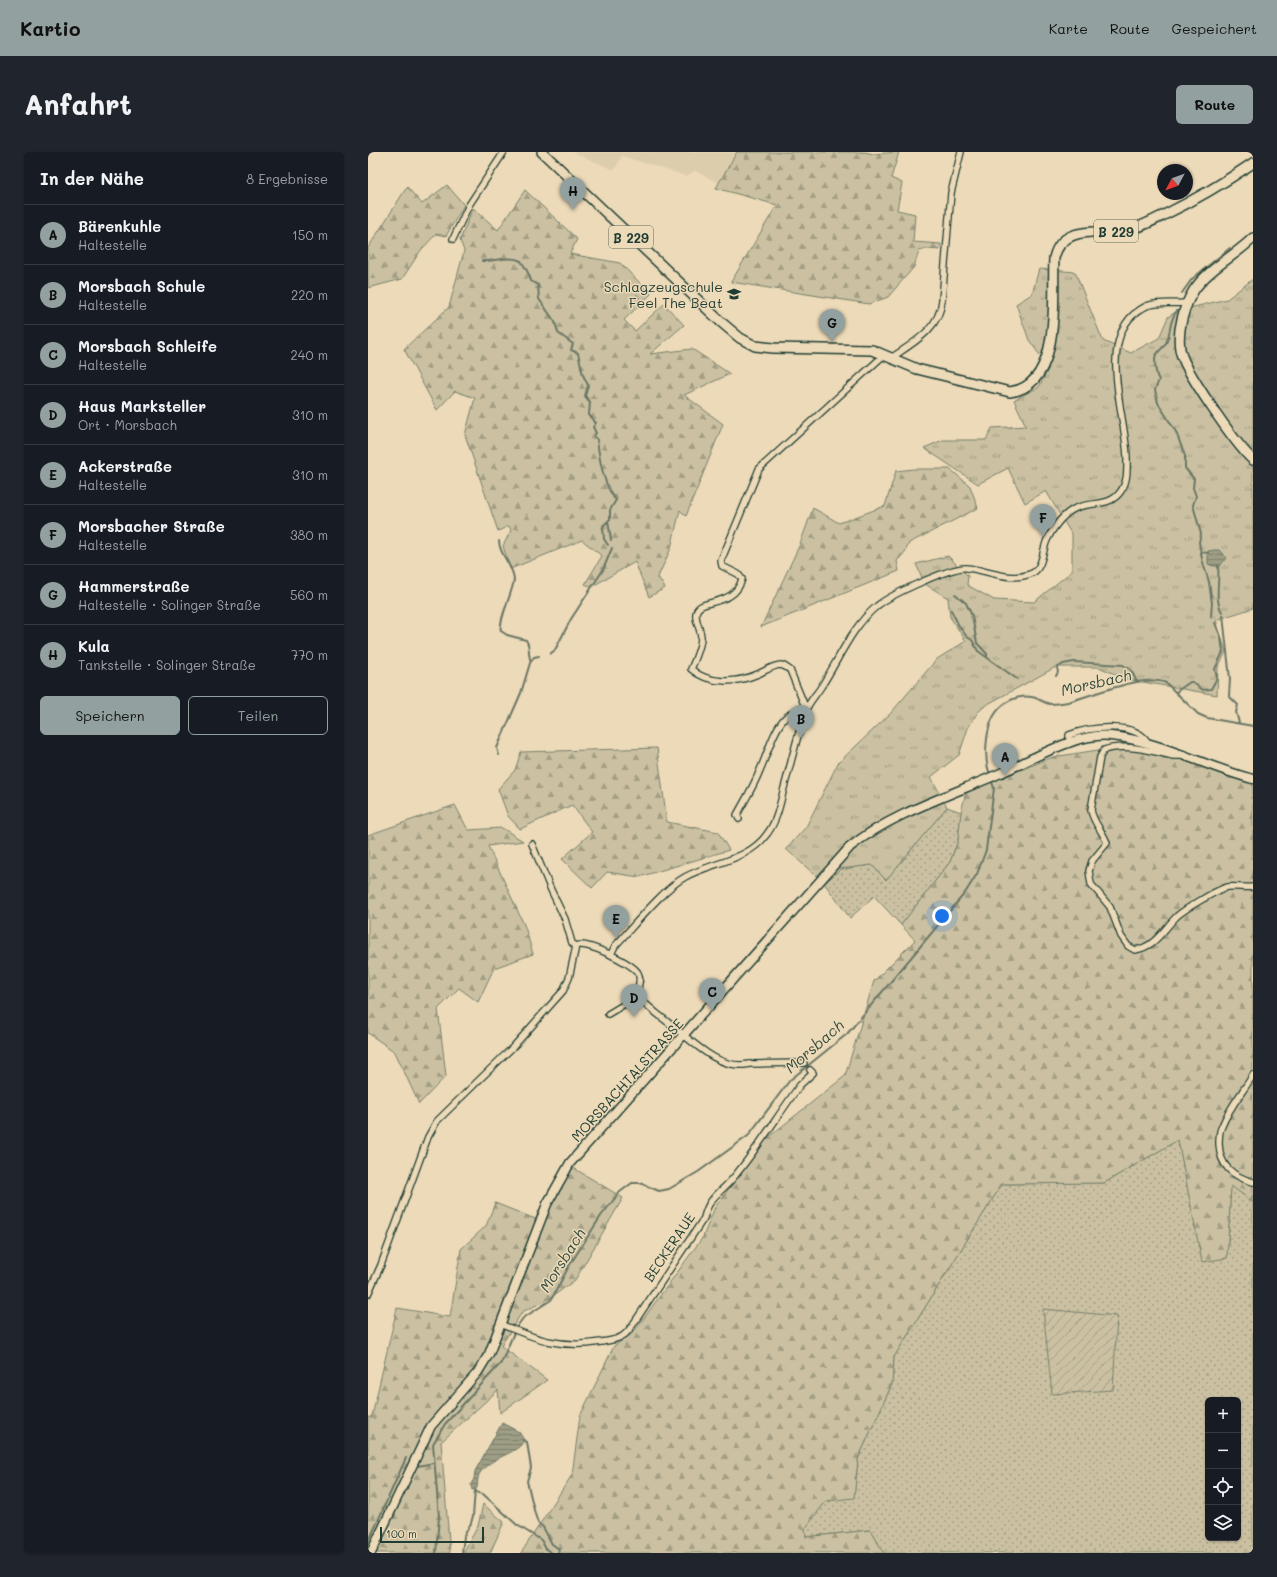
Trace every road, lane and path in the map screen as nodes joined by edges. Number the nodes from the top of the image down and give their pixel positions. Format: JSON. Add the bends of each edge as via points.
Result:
{"nodes":[{"id":1,"x":504,"y":152,"type":"edge"},
{"id":2,"x":542,"y":152,"type":"edge"},
{"id":3,"x":961,"y":152,"type":"edge"},
{"id":4,"x":1253,"y":163,"type":"edge"},
{"id":5,"x":1253,"y":238,"type":"edge"},
{"id":6,"x":453,"y":239,"type":"dead end"},
{"id":7,"x":1188,"y":301,"type":"junction"},
{"id":8,"x":888,"y":356,"type":"junction"},
{"id":9,"x":1253,"y":460,"type":"edge"},
{"id":10,"x":806,"y":709,"type":"junction"},
{"id":11,"x":1183,"y":755,"type":"junction"},
{"id":12,"x":1253,"y":779,"type":"edge"},
{"id":13,"x":739,"y":820,"type":"dead end"},
{"id":14,"x":532,"y":844,"type":"dead end"},
{"id":15,"x":1253,"y":887,"type":"edge"},
{"id":16,"x":576,"y":946,"type":"junction"},
{"id":17,"x":611,"y":954,"type":"junction"},
{"id":18,"x":637,"y":990,"type":"junction"},
{"id":19,"x":608,"y":1014,"type":"dead end"},
{"id":20,"x":684,"y":1035,"type":"junction"},
{"id":21,"x":804,"y":1063,"type":"dead end"},
{"id":22,"x":812,"y":1071,"type":"dead end"},
{"id":23,"x":1253,"y":1075,"type":"edge"},
{"id":24,"x":1253,"y":1182,"type":"edge"},
{"id":25,"x":368,"y":1294,"type":"edge"},
{"id":26,"x":500,"y":1324,"type":"junction"},
{"id":27,"x":371,"y":1553,"type":"edge"}],
"edges":[{"from":1,"to":6,"type":"street","via":[[469,205]]},
{"from":2,"to":8,"type":"main road","number":"B 229","via":[[721,322],[749,344],[773,348],[860,349]]},
{"from":3,"to":8,"type":"street","via":[[951,193],[939,316],[926,333]]},
{"from":4,"to":8,"type":"main road","number":"B 229","via":[[1196,199],[1136,228],[1079,233],[1063,240],[1054,258],[1051,338],[1047,357],[1036,380],[1021,390],[1010,392],[988,388],[917,369]]},
{"from":5,"to":7,"type":"main road","via":[[1203,279]]},
{"from":7,"to":9,"type":"main road","via":[[1180,338],[1183,360],[1238,443]]},
{"from":7,"to":10,"type":"street","via":[[1146,306],[1129,320],[1119,338],[1116,369],[1125,429],[1127,472],[1119,494],[1109,502],[1087,505],[1070,511],[1052,531],[1039,566],[1029,575],[1002,576],[964,567],[910,587],[876,607],[863,620]]},
{"from":8,"to":10,"type":"street","via":[[759,469],[721,561],[722,566],[738,574],[742,579],[740,585],[734,593],[718,602],[702,605],[695,614],[701,638],[690,669],[696,674],[719,681],[731,681],[749,678],[776,666],[785,666],[790,670]]},
{"from":10,"to":13,"type":"street","via":[[792,713],[779,726],[756,781],[737,815]]},
{"from":10,"to":17,"type":"street","via":[[778,809],[766,836],[747,852],[685,877],[670,888],[615,946]]},
{"from":11,"to":12,"type":"main road","name":"MORSBACHTALSTRASSE","via":[[1215,769]]},
{"from":11,"to":15,"type":"street","via":[[1173,756],[1113,747],[1104,750],[1100,756],[1091,810],[1092,818],[1104,834],[1107,843],[1092,861],[1091,884],[1110,907],[1121,936],[1134,950],[1143,949],[1154,943],[1178,915],[1198,902],[1227,887]]},
{"from":11,"to":20,"type":"main road","name":"MORSBACHTALSTRASSE","via":[[1148,743],[1105,735],[1069,744],[885,824],[850,847]]},
{"from":14,"to":16,"type":"street","via":[[565,919],[572,943]]},
{"from":16,"to":17,"type":"street","via":[[582,944]]},
{"from":16,"to":25,"type":"street","via":[[564,991],[514,1046],[437,1121],[428,1136]]},
{"from":17,"to":18,"type":"street","via":[[638,972],[640,981]]},
{"from":18,"to":19,"type":"street","via":[[623,1005]]},
{"from":18,"to":20,"type":"street","via":[[640,999]]},
{"from":20,"to":21,"type":"street","via":[[704,1051],[733,1064]]},
{"from":20,"to":26,"type":"main road","name":"MORSBACHTALSTRASSE","via":[[584,1146],[563,1174],[547,1204]]},
{"from":22,"to":26,"type":"street","name":"BECKERAUE","via":[[733,1178],[707,1206],[704,1218],[624,1335],[612,1340],[578,1346],[565,1345],[545,1341]]},
{"from":23,"to":24,"type":"street","via":[[1221,1126],[1219,1137],[1220,1155],[1230,1172]]},
{"from":26,"to":27,"type":"main road","name":"MORSBACHTALSTRASSE","via":[[489,1354],[478,1372],[431,1426]]}]}
